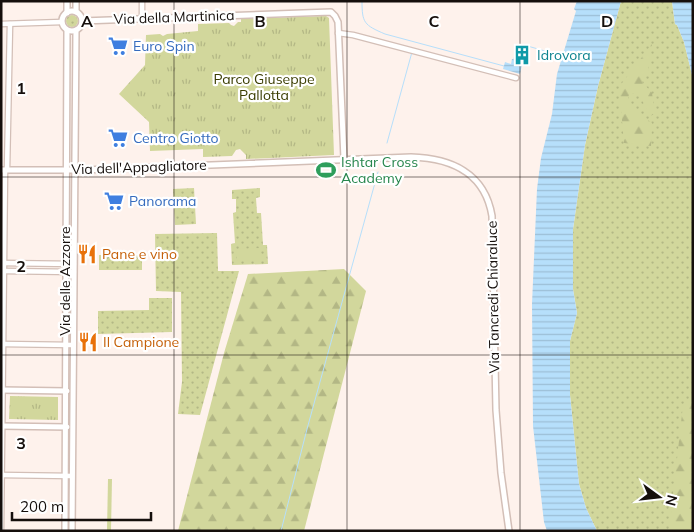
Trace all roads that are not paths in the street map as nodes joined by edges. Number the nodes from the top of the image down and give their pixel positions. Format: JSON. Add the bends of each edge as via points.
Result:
{"nodes":[{"id":1,"x":67,"y":1,"type":"edge"},
{"id":2,"x":76,"y":1,"type":"edge"},
{"id":3,"x":142,"y":1,"type":"edge"},
{"id":4,"x":67,"y":12,"type":"junction"},
{"id":5,"x":76,"y":12,"type":"junction"},
{"id":6,"x":142,"y":18,"type":"junction"},
{"id":7,"x":82,"y":21,"type":"junction"},
{"id":8,"x":62,"y":22,"type":"junction"},
{"id":9,"x":1,"y":24,"type":"edge"},
{"id":10,"x":10,"y":24,"type":"junction"},
{"id":11,"x":67,"y":30,"type":"junction"},
{"id":12,"x":76,"y":30,"type":"junction"},
{"id":13,"x":338,"y":33,"type":"junction"},
{"id":14,"x":75,"y":70,"type":"junction"},
{"id":15,"x":67,"y":71,"type":"junction"},
{"id":16,"x":516,"y":78,"type":"dead end"},
{"id":17,"x":66,"y":116,"type":"junction"},
{"id":18,"x":75,"y":116,"type":"junction"},
{"id":19,"x":344,"y":159,"type":"junction"},
{"id":20,"x":278,"y":162,"type":"joint"},
{"id":21,"x":5,"y":170,"type":"edge"},
{"id":22,"x":66,"y":170,"type":"junction"},
{"id":23,"x":74,"y":170,"type":"junction"},
{"id":24,"x":3,"y":263,"type":"edge"},
{"id":25,"x":66,"y":264,"type":"junction"},
{"id":26,"x":74,"y":264,"type":"junction"},
{"id":27,"x":3,"y":271,"type":"edge"},
{"id":28,"x":65,"y":272,"type":"junction"},
{"id":29,"x":74,"y":272,"type":"junction"},
{"id":30,"x":2,"y":344,"type":"edge"},
{"id":31,"x":65,"y":345,"type":"junction"},
{"id":32,"x":73,"y":345,"type":"junction"},
{"id":33,"x":2,"y":390,"type":"edge"},
{"id":34,"x":73,"y":390,"type":"junction"},
{"id":35,"x":65,"y":391,"type":"junction"},
{"id":36,"x":2,"y":426,"type":"edge"},
{"id":37,"x":65,"y":427,"type":"junction"},
{"id":38,"x":73,"y":427,"type":"junction"},
{"id":39,"x":2,"y":475,"type":"edge"},
{"id":40,"x":65,"y":476,"type":"junction"},
{"id":41,"x":72,"y":476,"type":"junction"},
{"id":42,"x":1,"y":531,"type":"edge"},
{"id":43,"x":65,"y":531,"type":"edge"},
{"id":44,"x":72,"y":531,"type":"edge"},
{"id":45,"x":509,"y":531,"type":"edge"}],
"edges":[{"from":1,"to":4,"type":"street"},
{"from":2,"to":5,"type":"street"},
{"from":3,"to":6,"type":"street"},
{"from":4,"to":5,"type":"street"},
{"from":4,"to":8,"type":"street"},
{"from":5,"to":7,"type":"street"},
{"from":6,"to":7,"type":"street","name":"Via della Martinica"},
{"from":6,"to":13,"type":"street","name":"Via della Martinica","via":[[328,11],[337,19]]},
{"from":7,"to":12,"type":"street"},
{"from":8,"to":10,"type":"street"},
{"from":8,"to":11,"type":"street"},
{"from":9,"to":10,"type":"street"},
{"from":10,"to":21,"type":"street"},
{"from":11,"to":12,"type":"street"},
{"from":11,"to":15,"type":"street","name":"Via delle Azzorre"},
{"from":12,"to":14,"type":"street","name":"Via delle Azzorre"},
{"from":13,"to":16,"type":"street"},
{"from":13,"to":19,"type":"street","name":"Via della Martinica"},
{"from":14,"to":15,"type":"street"},
{"from":14,"to":18,"type":"street","name":"Via delle Azzorre"},
{"from":15,"to":17,"type":"street","name":"Via delle Azzorre"},
{"from":17,"to":18,"type":"street"},
{"from":17,"to":22,"type":"street","name":"Via delle Azzorre"},
{"from":18,"to":23,"type":"street","name":"Via delle Azzorre"},
{"from":19,"to":20,"type":"street","name":"Via Tancredi Chiaraluce"},
{"from":19,"to":45,"type":"street","name":"Via Tancredi Chiaraluce","via":[[411,157],[439,160],[466,172],[485,194],[491,211],[496,415]]},
{"from":20,"to":23,"type":"street","name":"Via dell'Appagliatore"},
{"from":21,"to":22,"type":"street","name":"Via dell'Appagliatore"},
{"from":21,"to":24,"type":"street"},
{"from":22,"to":23,"type":"street","name":"Via dell'Appagliatore"},
{"from":22,"to":25,"type":"street","name":"Via delle Azzorre"},
{"from":23,"to":26,"type":"street","name":"Via delle Azzorre"},
{"from":24,"to":25,"type":"street"},
{"from":24,"to":27,"type":"street"},
{"from":25,"to":26,"type":"street"},
{"from":25,"to":28,"type":"street","name":"Via delle Azzorre"},
{"from":26,"to":29,"type":"street","name":"Via delle Azzorre"},
{"from":27,"to":28,"type":"street"},
{"from":27,"to":30,"type":"street"},
{"from":28,"to":29,"type":"street"},
{"from":28,"to":31,"type":"street","name":"Via delle Azzorre"},
{"from":29,"to":32,"type":"street","name":"Via delle Azzorre"},
{"from":30,"to":31,"type":"street"},
{"from":30,"to":33,"type":"street"},
{"from":31,"to":32,"type":"street"},
{"from":31,"to":35,"type":"street","name":"Via delle Azzorre"},
{"from":32,"to":34,"type":"street","name":"Via delle Azzorre"},
{"from":33,"to":35,"type":"street"},
{"from":33,"to":36,"type":"street"},
{"from":34,"to":35,"type":"street"},
{"from":34,"to":38,"type":"street","name":"Via delle Azzorre"},
{"from":35,"to":37,"type":"street","name":"Via delle Azzorre"},
{"from":36,"to":37,"type":"street"},
{"from":36,"to":39,"type":"street"},
{"from":37,"to":38,"type":"street"},
{"from":37,"to":40,"type":"street","name":"Via delle Azzorre"},
{"from":38,"to":41,"type":"street","name":"Via delle Azzorre"},
{"from":39,"to":40,"type":"street"},
{"from":39,"to":42,"type":"street"},
{"from":40,"to":41,"type":"street"},
{"from":40,"to":43,"type":"street","name":"Via delle Azzorre"},
{"from":41,"to":44,"type":"street","name":"Via delle Azzorre"}]}
